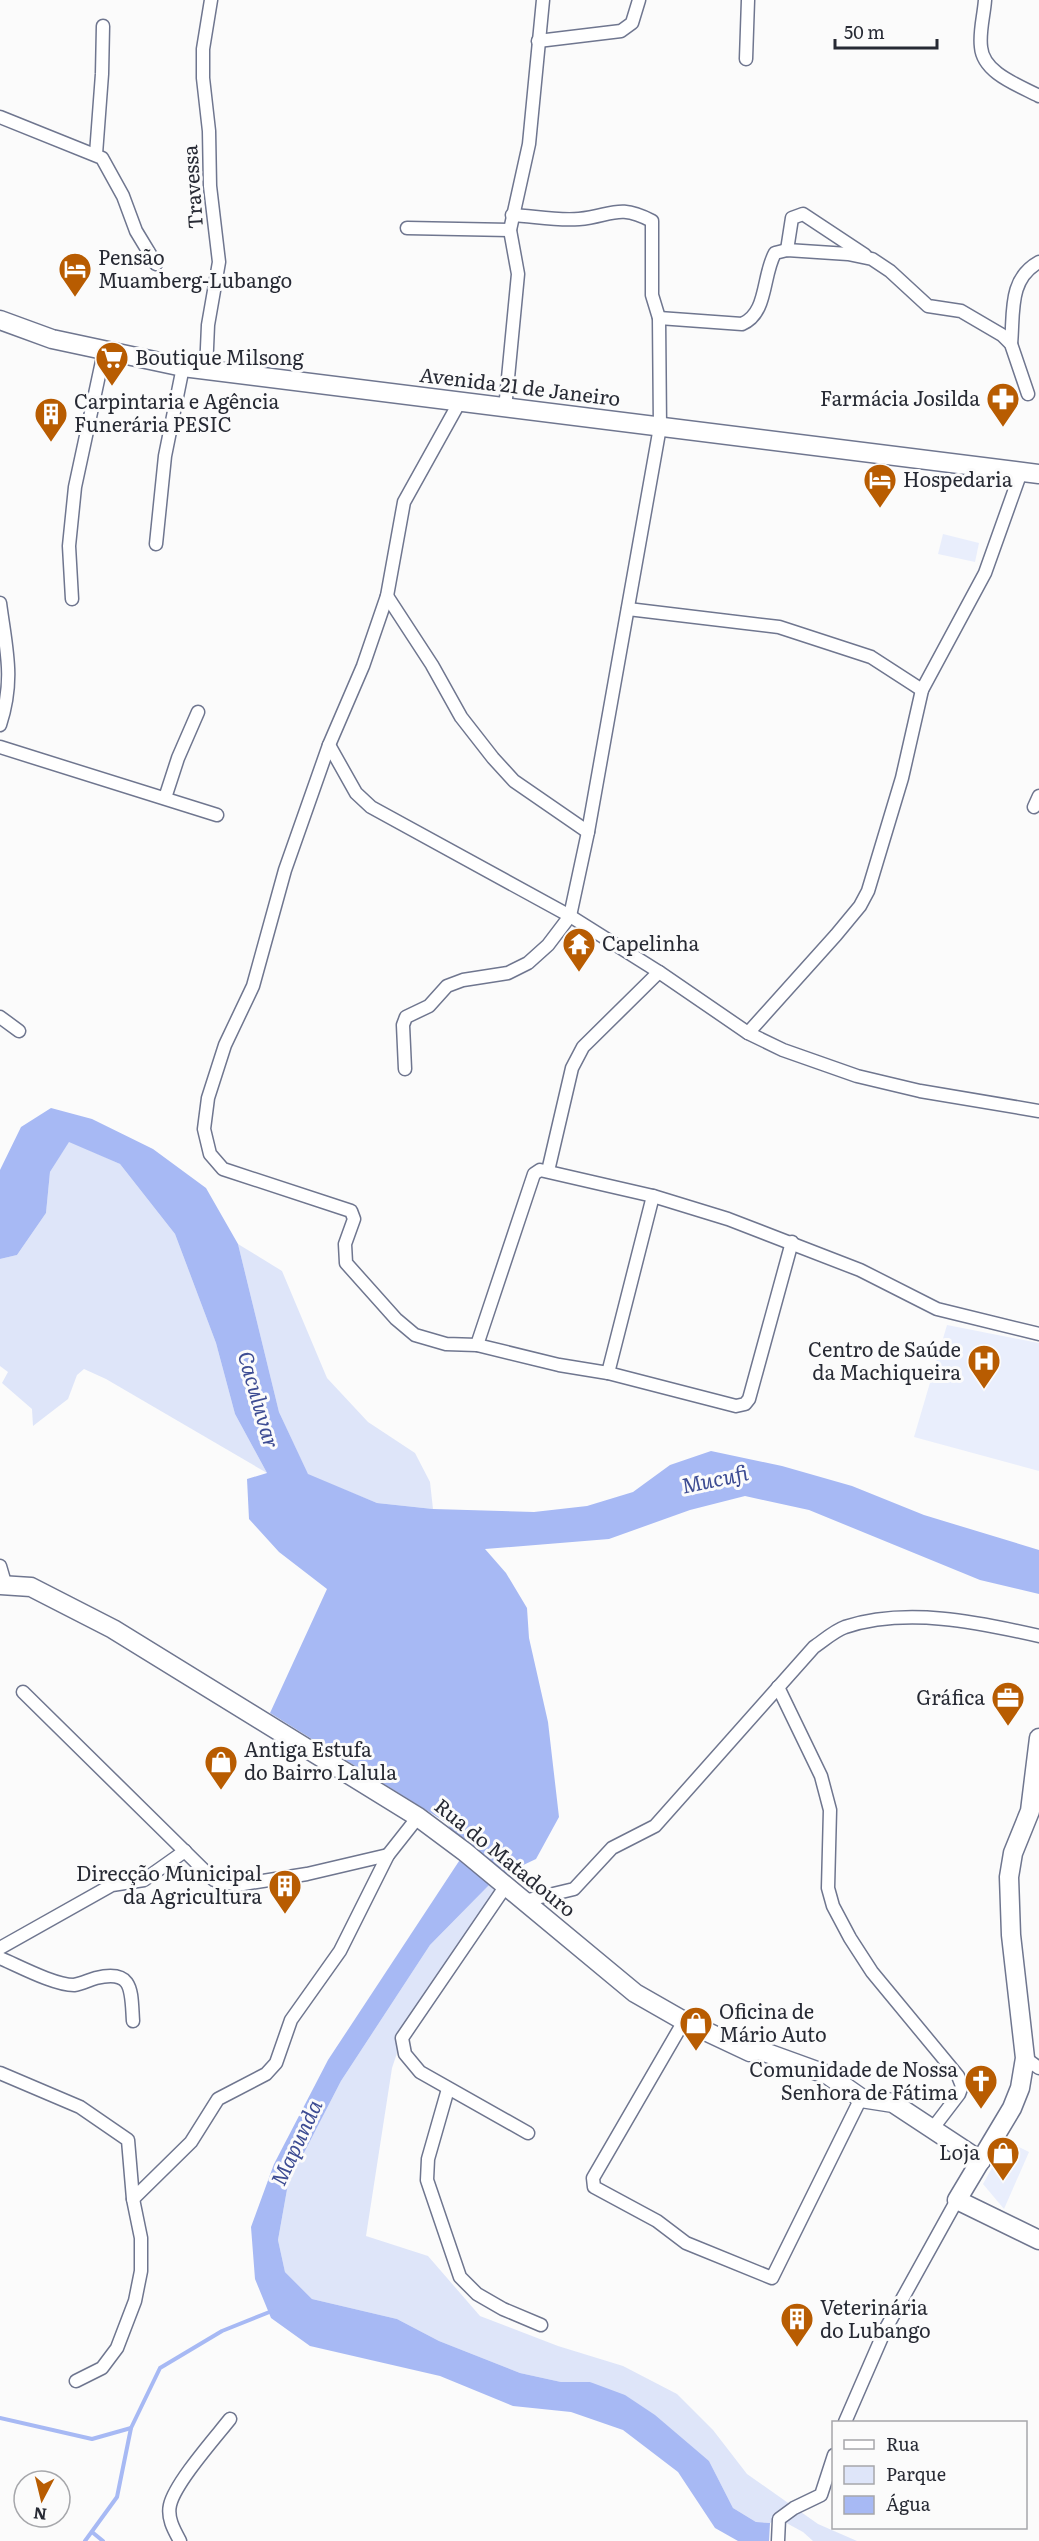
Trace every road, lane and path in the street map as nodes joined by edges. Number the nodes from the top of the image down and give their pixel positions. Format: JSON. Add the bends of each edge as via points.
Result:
{"nodes":[{"id":1,"x":211,"y":0,"type":"edge"},
{"id":2,"x":543,"y":0,"type":"edge"},
{"id":3,"x":639,"y":0,"type":"edge"},
{"id":4,"x":748,"y":0,"type":"edge"},
{"id":5,"x":985,"y":0,"type":"edge"},
{"id":6,"x":103,"y":26,"type":"dead end"},
{"id":7,"x":538,"y":41,"type":"junction"},
{"id":8,"x":746,"y":59,"type":"dead end"},
{"id":9,"x":1039,"y":96,"type":"edge"},
{"id":10,"x":0,"y":117,"type":"edge"},
{"id":11,"x":96,"y":154,"type":"junction"},
{"id":12,"x":512,"y":215,"type":"junction"},
{"id":13,"x":407,"y":228,"type":"dead end"},
{"id":14,"x":510,"y":230,"type":"junction"},
{"id":15,"x":787,"y":250,"type":"junction"},
{"id":16,"x":872,"y":259,"type":"junction"},
{"id":17,"x":1039,"y":262,"type":"edge"},
{"id":18,"x":156,"y":264,"type":"dead end"},
{"id":19,"x":659,"y":318,"type":"junction"},
{"id":20,"x":0,"y":320,"type":"edge"},
{"id":21,"x":1011,"y":344,"type":"junction"},
{"id":22,"x":104,"y":352,"type":"junction"},
{"id":23,"x":183,"y":367,"type":"junction"},
{"id":24,"x":206,"y":371,"type":"junction"},
{"id":25,"x":1028,"y":394,"type":"dead end"},
{"id":26,"x":459,"y":403,"type":"junction"},
{"id":27,"x":506,"y":409,"type":"junction"},
{"id":28,"x":660,"y":428,"type":"junction"},
{"id":29,"x":1030,"y":473,"type":"edge"},
{"id":30,"x":156,"y":544,"type":"dead end"},
{"id":31,"x":387,"y":596,"type":"junction"},
{"id":32,"x":72,"y":599,"type":"dead end"},
{"id":33,"x":0,"y":603,"type":"edge"},
{"id":34,"x":628,"y":609,"type":"junction"},
{"id":35,"x":922,"y":690,"type":"junction"},
{"id":36,"x":198,"y":712,"type":"dead end"},
{"id":37,"x":0,"y":725,"type":"edge"},
{"id":38,"x":329,"y":745,"type":"junction"},
{"id":39,"x":0,"y":747,"type":"edge"},
{"id":40,"x":165,"y":798,"type":"junction"},
{"id":41,"x":217,"y":815,"type":"dead end"},
{"id":42,"x":588,"y":832,"type":"junction"},
{"id":43,"x":570,"y":916,"type":"junction"},
{"id":44,"x":659,"y":972,"type":"junction"},
{"id":45,"x":0,"y":1017,"type":"edge"},
{"id":46,"x":19,"y":1031,"type":"dead end"},
{"id":47,"x":748,"y":1033,"type":"junction"},
{"id":48,"x":405,"y":1069,"type":"dead end"},
{"id":49,"x":1039,"y":1111,"type":"edge"},
{"id":50,"x":548,"y":1171,"type":"junction"},
{"id":51,"x":653,"y":1196,"type":"junction"},
{"id":52,"x":792,"y":1242,"type":"junction"},
{"id":53,"x":1039,"y":1334,"type":"edge"},
{"id":54,"x":477,"y":1345,"type":"junction"},
{"id":55,"x":608,"y":1373,"type":"junction"},
{"id":56,"x":0,"y":1566,"type":"edge"},
{"id":57,"x":3,"y":1584,"type":"edge"},
{"id":58,"x":1039,"y":1635,"type":"edge"},
{"id":59,"x":778,"y":1686,"type":"junction"},
{"id":60,"x":23,"y":1692,"type":"dead end"},
{"id":61,"x":1039,"y":1738,"type":"edge"},
{"id":62,"x":418,"y":1817,"type":"junction"},
{"id":63,"x":185,"y":1851,"type":"junction"},
{"id":64,"x":388,"y":1855,"type":"junction"},
{"id":65,"x":501,"y":1882,"type":"junction"},
{"id":66,"x":524,"y":1901,"type":"junction"},
{"id":67,"x":0,"y":1948,"type":"edge"},
{"id":68,"x":0,"y":1958,"type":"edge"},
{"id":69,"x":133,"y":2021,"type":"dead end"},
{"id":70,"x":684,"y":2021,"type":"junction"},
{"id":71,"x":1032,"y":2063,"type":"edge"},
{"id":72,"x":0,"y":2073,"type":"edge"},
{"id":73,"x":448,"y":2089,"type":"junction"},
{"id":74,"x":861,"y":2098,"type":"junction"},
{"id":75,"x":933,"y":2128,"type":"junction"},
{"id":76,"x":528,"y":2133,"type":"dead end"},
{"id":77,"x":981,"y":2161,"type":"junction"},
{"id":78,"x":133,"y":2199,"type":"junction"},
{"id":79,"x":957,"y":2200,"type":"junction"},
{"id":80,"x":1039,"y":2240,"type":"edge"},
{"id":81,"x":541,"y":2325,"type":"dead end"},
{"id":82,"x":76,"y":2381,"type":"dead end"},
{"id":83,"x":230,"y":2419,"type":"dead end"},
{"id":84,"x":845,"y":2421,"type":"edge"},
{"id":85,"x":832,"y":2461,"type":"edge"},
{"id":86,"x":180,"y":2541,"type":"edge"},
{"id":87,"x":778,"y":2541,"type":"edge"}],
"edges":[{"from":1,"to":24,"type":"street","name":"Travessa","via":[[203,47],[203,78],[219,262],[208,325]]},
{"from":2,"to":7,"type":"street"},
{"from":3,"to":7,"type":"street","via":[[632,23],[621,30]]},
{"from":4,"to":8,"type":"street"},
{"from":5,"to":9,"type":"street","via":[[981,47],[986,63],[1009,81]]},
{"from":6,"to":11,"type":"street"},
{"from":7,"to":12,"type":"street","via":[[529,144]]},
{"from":10,"to":11,"type":"street"},
{"from":11,"to":18,"type":"street","via":[[123,196],[136,231]]},
{"from":12,"to":14,"type":"street"},
{"from":12,"to":19,"type":"street","via":[[579,219],[617,210],[635,212],[652,221],[652,295]]},
{"from":13,"to":14,"type":"street"},
{"from":14,"to":27,"type":"street","via":[[518,274]]},
{"from":15,"to":16,"type":"street"},
{"from":15,"to":16,"type":"street","via":[[792,218],[803,214]]},
{"from":15,"to":19,"type":"street","via":[[776,253],[769,263],[758,312],[752,320],[742,324]]},
{"from":16,"to":21,"type":"street","via":[[928,306],[961,311]]},
{"from":17,"to":21,"type":"street","via":[[1028,268],[1016,289]]},
{"from":19,"to":28,"type":"street"},
{"from":20,"to":22,"type":"street","name":"Avenida 21 de Janeiro"},
{"from":21,"to":25,"type":"street"},
{"from":22,"to":23,"type":"street","name":"Avenida 21 de Janeiro"},
{"from":22,"to":32,"type":"street","via":[[75,487],[69,546]]},
{"from":23,"to":24,"type":"street","name":"Avenida 21 de Janeiro"},
{"from":23,"to":30,"type":"street","via":[[165,456]]},
{"from":24,"to":26,"type":"street","name":"Avenida 21 de Janeiro"},
{"from":26,"to":27,"type":"street","name":"Avenida 21 de Janeiro"},
{"from":26,"to":31,"type":"street","via":[[404,502]]},
{"from":27,"to":28,"type":"street","name":"Avenida 21 de Janeiro"},
{"from":28,"to":29,"type":"street","name":"Avenida 21 de Janeiro"},
{"from":28,"to":34,"type":"street"},
{"from":29,"to":35,"type":"street","via":[[985,573]]},
{"from":31,"to":38,"type":"street","via":[[363,666]]},
{"from":31,"to":42,"type":"street","via":[[461,717],[493,758],[514,781]]},
{"from":33,"to":37,"type":"street","via":[[9,668],[8,699]]},
{"from":34,"to":35,"type":"street","via":[[779,627],[871,657]]},
{"from":34,"to":42,"type":"street"},
{"from":35,"to":47,"type":"street","via":[[902,778],[868,891],[860,906]]},
{"from":36,"to":40,"type":"street"},
{"from":38,"to":43,"type":"street","via":[[356,793],[371,807]]},
{"from":38,"to":54,"type":"street","via":[[285,870],[253,986],[225,1045],[208,1098],[204,1129],[210,1154],[223,1169],[351,1211],[354,1219],[345,1244],[346,1263],[396,1319],[415,1335],[446,1344]]},
{"from":39,"to":40,"type":"street"},
{"from":40,"to":41,"type":"street"},
{"from":42,"to":43,"type":"street"},
{"from":43,"to":44,"type":"street"},
{"from":43,"to":48,"type":"street","via":[[528,963],[508,973],[447,986],[429,1006],[406,1017]]},
{"from":44,"to":47,"type":"street"},
{"from":44,"to":50,"type":"street","via":[[583,1047],[572,1068]]},
{"from":45,"to":46,"type":"street"},
{"from":47,"to":49,"type":"street","via":[[857,1076]]},
{"from":50,"to":51,"type":"street"},
{"from":50,"to":54,"type":"street","via":[[534,1174]]},
{"from":51,"to":52,"type":"street"},
{"from":51,"to":55,"type":"street"},
{"from":52,"to":53,"type":"street","via":[[860,1270],[937,1309]]},
{"from":52,"to":55,"type":"street","via":[[745,1404],[736,1406]]},
{"from":54,"to":55,"type":"street"},
{"from":56,"to":57,"type":"street"},
{"from":57,"to":62,"type":"street","name":"Rua do Matadouro","via":[[31,1587],[113,1629]]},
{"from":58,"to":59,"type":"street","via":[[968,1619],[887,1618],[843,1628],[814,1647]]},
{"from":59,"to":66,"type":"street","via":[[655,1826],[612,1848],[574,1889]]},
{"from":59,"to":75,"type":"street","via":[[821,1776],[827,1798],[828,1888],[833,1906],[872,1972],[962,2085]]},
{"from":60,"to":63,"type":"street"},
{"from":61,"to":71,"type":"street","via":[[1030,1811],[1009,1877],[1011,1935]]},
{"from":62,"to":64,"type":"street"},
{"from":62,"to":65,"type":"street","name":"Rua do Matadouro"},
{"from":63,"to":64,"type":"street","via":[[213,1880],[237,1886]]},
{"from":63,"to":67,"type":"street","via":[[144,1880],[112,1885]]},
{"from":64,"to":78,"type":"street","via":[[340,1951],[291,2020],[276,2063],[266,2074],[218,2099],[191,2142]]},
{"from":65,"to":66,"type":"street","name":"Rua do Matadouro"},
{"from":65,"to":73,"type":"street","via":[[402,2038],[405,2054],[420,2072]]},
{"from":66,"to":70,"type":"street","name":"Rua do Matadouro","via":[[635,1993]]},
{"from":68,"to":69,"type":"street","via":[[62,1983],[75,1985],[114,1974],[122,1977],[131,1987]]},
{"from":70,"to":74,"type":"street","name":"Rua do Matadouro","via":[[750,2052],[759,2050],[828,2075]]},
{"from":70,"to":74,"type":"street","via":[[593,2178],[594,2187],[657,2221],[686,2243],[738,2266],[772,2278]]},
{"from":71,"to":77,"type":"street","via":[[1012,2108]]},
{"from":72,"to":78,"type":"street","via":[[80,2106],[128,2140]]},
{"from":73,"to":76,"type":"street"},
{"from":73,"to":81,"type":"street","via":[[428,2159],[427,2180],[460,2277],[477,2294],[502,2309]]},
{"from":74,"to":75,"type":"street","name":"Rua do Matadouro","via":[[893,2103]]},
{"from":75,"to":77,"type":"street","name":"Rua do Matadouro"},
{"from":77,"to":79,"type":"street"},
{"from":78,"to":82,"type":"street","via":[[141,2238],[141,2271],[135,2301],[117,2348],[102,2368]]},
{"from":79,"to":80,"type":"street"},
{"from":79,"to":84,"type":"street","via":[[885,2330]]},
{"from":83,"to":86,"type":"street","via":[[170,2505],[171,2525]]},
{"from":85,"to":87,"type":"street","via":[[821,2495],[779,2519]]}]}
